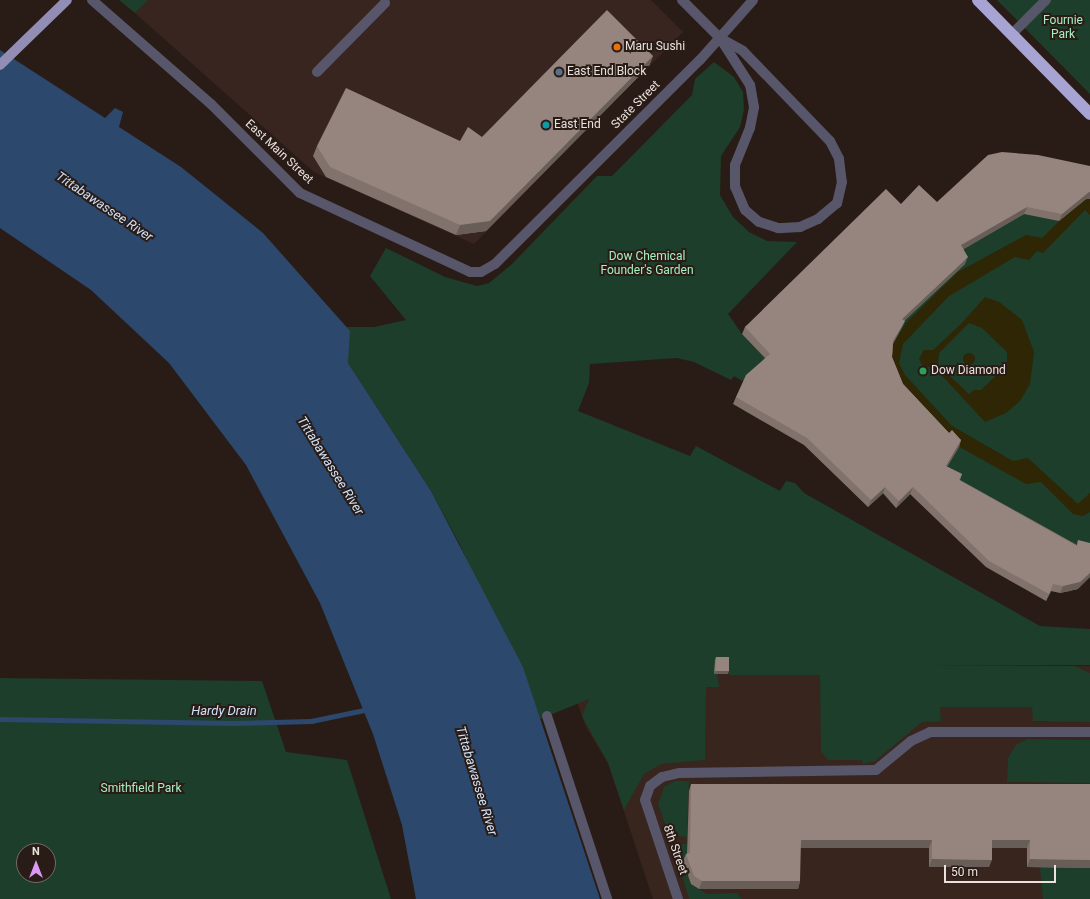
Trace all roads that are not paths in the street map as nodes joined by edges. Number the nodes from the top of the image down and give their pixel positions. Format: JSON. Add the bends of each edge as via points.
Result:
{"nodes":[{"id":1,"x":66,"y":0,"type":"edge"},
{"id":2,"x":92,"y":0,"type":"edge"},
{"id":3,"x":682,"y":0,"type":"edge"},
{"id":4,"x":753,"y":0,"type":"edge"},
{"id":5,"x":978,"y":0,"type":"edge"},
{"id":6,"x":1046,"y":0,"type":"edge"},
{"id":7,"x":385,"y":3,"type":"dead end"},
{"id":8,"x":1012,"y":34,"type":"junction"},
{"id":9,"x":720,"y":38,"type":"junction"},
{"id":10,"x":0,"y":65,"type":"edge"},
{"id":11,"x":317,"y":72,"type":"dead end"},
{"id":12,"x":1090,"y":114,"type":"edge"},
{"id":13,"x":481,"y":272,"type":"joint"},
{"id":14,"x":547,"y":716,"type":"dead end"},
{"id":15,"x":1090,"y":732,"type":"edge"},
{"id":16,"x":607,"y":899,"type":"edge"},
{"id":17,"x":678,"y":899,"type":"edge"}],
"edges":[{"from":1,"to":10,"type":"main road"},
{"from":2,"to":13,"type":"street","name":"East Main Street","via":[[211,104],[300,193],[470,272]]},
{"from":3,"to":9,"type":"street"},
{"from":4,"to":9,"type":"street","name":"State Street"},
{"from":5,"to":8,"type":"highway"},
{"from":6,"to":8,"type":"street"},
{"from":7,"to":11,"type":"street"},
{"from":8,"to":12,"type":"highway"},
{"from":9,"to":9,"type":"street","via":[[750,85],[754,107],[750,128],[735,165],[735,187],[745,210],[759,222],[778,228],[800,227],[818,219],[837,203],[842,182],[839,159],[830,141],[743,51]]},
{"from":9,"to":13,"type":"street","name":"State Street","via":[[495,264]]},
{"from":14,"to":16,"type":"street"},
{"from":15,"to":17,"type":"street","name":"8th Street","via":[[930,732],[910,741],[876,770],[856,773],[680,773],[662,777],[650,786],[646,800],[647,809]]}]}
